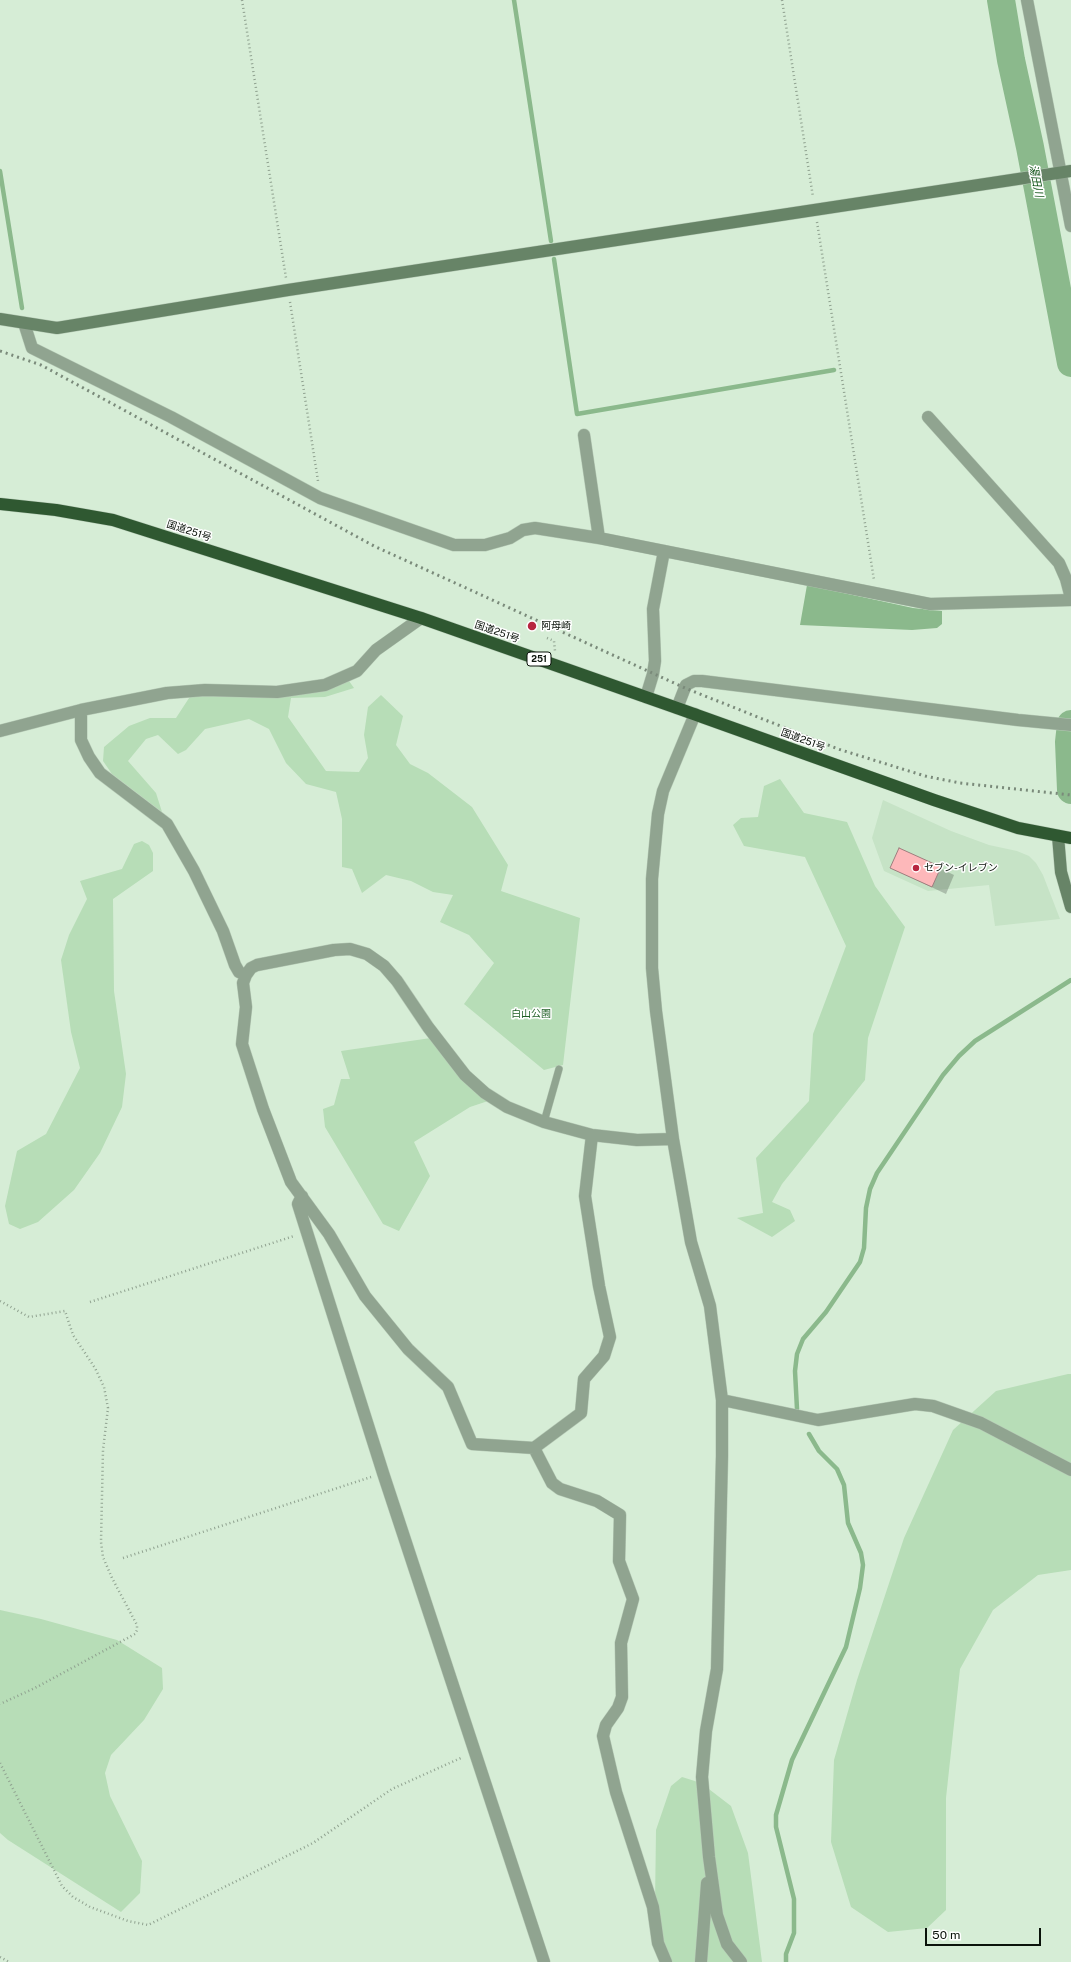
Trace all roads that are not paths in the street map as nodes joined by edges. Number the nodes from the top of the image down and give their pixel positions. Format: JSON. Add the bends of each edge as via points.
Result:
{"nodes":[{"id":1,"x":1027,"y":0,"type":"edge"},
{"id":2,"x":1060,"y":173,"type":"edge"},
{"id":3,"x":1071,"y":226,"type":"edge"},
{"id":4,"x":0,"y":319,"type":"edge"},
{"id":5,"x":24,"y":323,"type":"junction"},
{"id":6,"x":928,"y":417,"type":"dead end"},
{"id":7,"x":584,"y":435,"type":"dead end"},
{"id":8,"x":0,"y":504,"type":"edge"},
{"id":9,"x":599,"y":538,"type":"junction"},
{"id":10,"x":664,"y":551,"type":"junction"},
{"id":11,"x":1071,"y":599,"type":"edge"},
{"id":12,"x":421,"y":618,"type":"junction"},
{"id":13,"x":646,"y":697,"type":"junction"},
{"id":14,"x":678,"y":708,"type":"junction"},
{"id":15,"x":82,"y":710,"type":"junction"},
{"id":16,"x":695,"y":714,"type":"junction"},
{"id":17,"x":1067,"y":725,"type":"edge"},
{"id":18,"x":0,"y":731,"type":"edge"},
{"id":19,"x":1058,"y":836,"type":"junction"},
{"id":20,"x":1071,"y":838,"type":"edge"},
{"id":21,"x":1071,"y":907,"type":"edge"},
{"id":22,"x":246,"y":975,"type":"junction"},
{"id":23,"x":559,"y":1069,"type":"dead end"},
{"id":24,"x":544,"y":1122,"type":"junction"},
{"id":25,"x":592,"y":1135,"type":"junction"},
{"id":26,"x":673,"y":1139,"type":"junction"},
{"id":27,"x":302,"y":1196,"type":"junction"},
{"id":28,"x":722,"y":1400,"type":"junction"},
{"id":29,"x":534,"y":1448,"type":"junction"},
{"id":30,"x":1071,"y":1470,"type":"edge"},
{"id":31,"x":709,"y":1858,"type":"junction"},
{"id":32,"x":544,"y":1962,"type":"edge"},
{"id":33,"x":666,"y":1962,"type":"edge"},
{"id":34,"x":701,"y":1962,"type":"edge"},
{"id":35,"x":741,"y":1962,"type":"edge"}],
"edges":[{"from":1,"to":2,"type":"street"},
{"from":2,"to":3,"type":"street"},
{"from":2,"to":5,"type":"street","via":[[288,290],[57,328]]},
{"from":4,"to":5,"type":"street"},
{"from":5,"to":9,"type":"street","via":[[32,348],[171,418],[320,498],[454,545],[485,545],[535,528]]},
{"from":6,"to":11,"type":"street","via":[[1059,563]]},
{"from":7,"to":9,"type":"street"},
{"from":8,"to":12,"type":"highway","name":"国道251号","number":"251","via":[[113,520]]},
{"from":9,"to":10,"type":"street"},
{"from":10,"to":11,"type":"street","via":[[930,604]]},
{"from":10,"to":13,"type":"street","via":[[653,609],[655,661]]},
{"from":12,"to":13,"type":"highway","name":"国道251号","number":"251"},
{"from":12,"to":15,"type":"street","via":[[376,650],[357,671],[325,685],[277,692],[205,690],[167,693]]},
{"from":13,"to":14,"type":"highway","name":"国道251号","number":"251"},
{"from":14,"to":16,"type":"highway","name":"国道251号","number":"251"},
{"from":14,"to":17,"type":"street","via":[[686,685],[702,681]]},
{"from":15,"to":18,"type":"street"},
{"from":15,"to":22,"type":"street","via":[[81,740],[89,757],[100,773],[167,824],[224,931],[235,965],[239,972]]},
{"from":16,"to":19,"type":"highway","name":"国道251号","number":"251","via":[[1018,828]]},
{"from":16,"to":26,"type":"street","via":[[663,791],[658,814],[652,879],[652,968]]},
{"from":19,"to":20,"type":"highway","name":"国道251号","number":"251"},
{"from":19,"to":21,"type":"street","via":[[1061,872]]},
{"from":22,"to":24,"type":"street","via":[[257,965],[334,950],[350,949],[367,954],[384,966],[397,981],[465,1075],[485,1094],[507,1107]]},
{"from":22,"to":27,"type":"street","via":[[243,983],[246,1007],[242,1044],[288,1174]]},
{"from":23,"to":24,"type":"lane"},
{"from":24,"to":25,"type":"street"},
{"from":25,"to":26,"type":"street","via":[[636,1140]]},
{"from":25,"to":29,"type":"street","via":[[586,1196],[599,1286],[610,1337],[604,1356],[584,1379],[581,1413]]},
{"from":26,"to":28,"type":"street","via":[[691,1242],[710,1306]]},
{"from":27,"to":29,"type":"street","via":[[329,1234],[365,1296],[408,1349],[448,1387],[472,1444]]},
{"from":27,"to":32,"type":"street","via":[[298,1204],[383,1473]]},
{"from":28,"to":30,"type":"street","via":[[818,1420],[915,1404],[933,1406],[981,1422]]},
{"from":28,"to":31,"type":"street","via":[[717,1669],[706,1731],[702,1777]]},
{"from":29,"to":33,"type":"street","via":[[552,1483],[560,1489],[597,1501],[620,1515],[619,1561],[633,1599],[621,1643],[622,1697],[606,1725],[603,1736],[616,1792],[653,1907],[658,1943]]},
{"from":31,"to":34,"type":"street"},
{"from":31,"to":35,"type":"street","via":[[716,1915],[727,1944]]}]}
